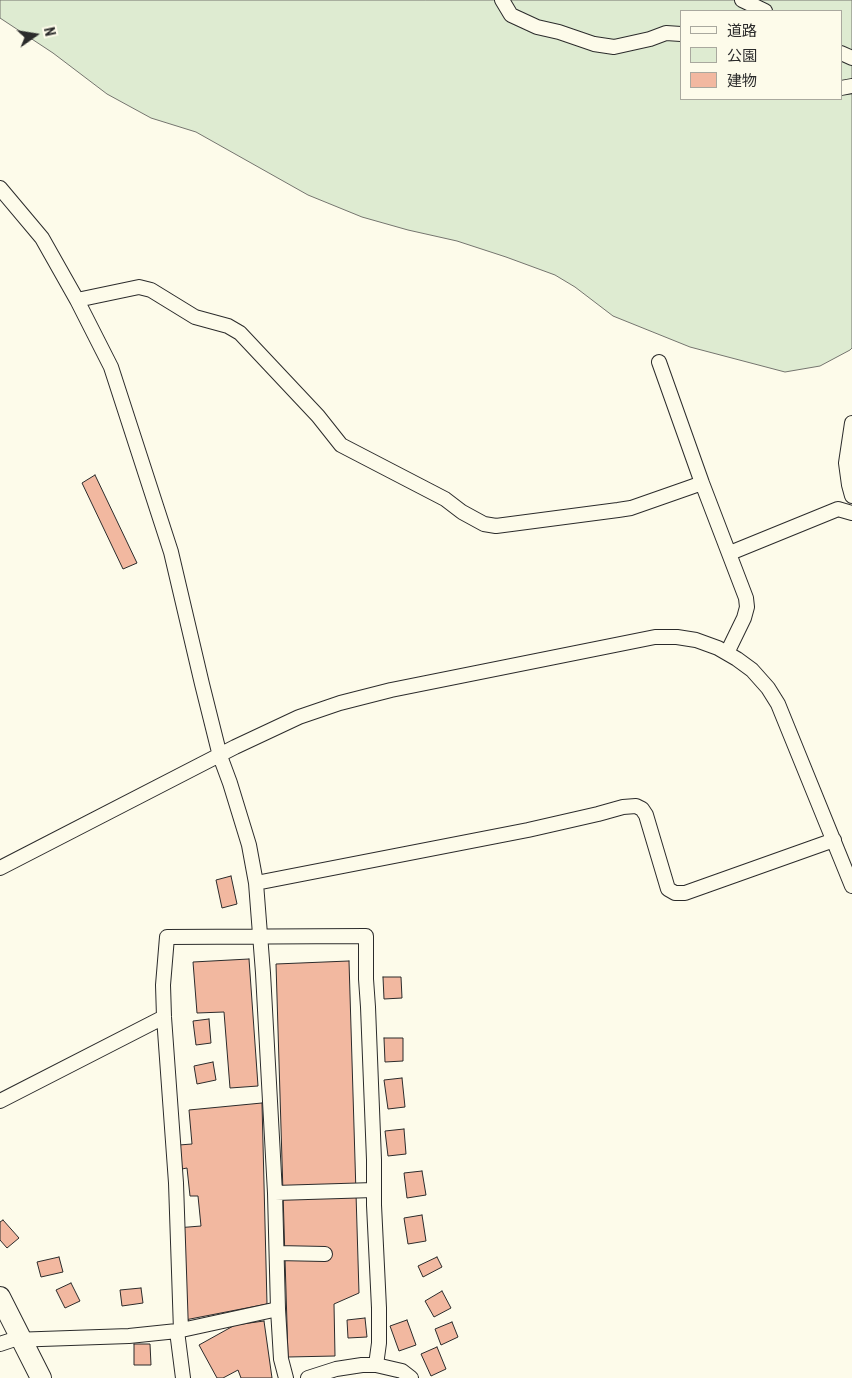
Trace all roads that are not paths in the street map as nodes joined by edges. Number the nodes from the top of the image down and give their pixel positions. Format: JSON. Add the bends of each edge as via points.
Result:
{"nodes":[{"id":1,"x":502,"y":0,"type":"edge"},
{"id":2,"x":742,"y":0,"type":"edge"},
{"id":3,"x":763,"y":10,"type":"edge"},
{"id":4,"x":680,"y":34,"type":"edge"},
{"id":5,"x":0,"y":188,"type":"edge"},
{"id":6,"x":77,"y":300,"type":"junction"},
{"id":7,"x":659,"y":362,"type":"dead end"},
{"id":8,"x":852,"y":423,"type":"edge"},
{"id":9,"x":702,"y":483,"type":"junction"},
{"id":10,"x":852,"y":496,"type":"edge"},
{"id":11,"x":852,"y":513,"type":"edge"},
{"id":12,"x":730,"y":553,"type":"junction"},
{"id":13,"x":726,"y":653,"type":"junction"},
{"id":14,"x":220,"y":756,"type":"junction"},
{"id":15,"x":834,"y":840,"type":"junction"},
{"id":16,"x":0,"y":868,"type":"edge"},
{"id":17,"x":256,"y":883,"type":"junction"},
{"id":18,"x":852,"y":886,"type":"edge"},
{"id":19,"x":260,"y":936,"type":"junction"},
{"id":20,"x":164,"y":1017,"type":"junction"},
{"id":21,"x":0,"y":1101,"type":"edge"},
{"id":22,"x":374,"y":1190,"type":"junction"},
{"id":23,"x":275,"y":1193,"type":"junction"},
{"id":24,"x":277,"y":1253,"type":"junction"},
{"id":25,"x":325,"y":1254,"type":"dead end"},
{"id":26,"x":0,"y":1297,"type":"edge"},
{"id":27,"x":278,"y":1309,"type":"junction"},
{"id":28,"x":179,"y":1331,"type":"junction"},
{"id":29,"x":22,"y":1340,"type":"junction"},
{"id":30,"x":0,"y":1344,"type":"edge"},
{"id":31,"x":376,"y":1365,"type":"junction"},
{"id":32,"x":41,"y":1378,"type":"edge"},
{"id":33,"x":183,"y":1378,"type":"edge"},
{"id":34,"x":286,"y":1378,"type":"edge"},
{"id":35,"x":308,"y":1378,"type":"edge"},
{"id":36,"x":411,"y":1378,"type":"edge"}],
"edges":[{"from":1,"to":4,"type":"street","via":[[511,15],[537,27],[594,44],[614,47],[666,33]]},
{"from":2,"to":3,"type":"street"},
{"from":5,"to":6,"type":"street","via":[[42,238]]},
{"from":6,"to":9,"type":"street","via":[[139,287],[151,290],[195,317],[228,326],[240,333],[341,445],[445,499],[484,524],[496,526],[631,508]]},
{"from":6,"to":14,"type":"street","via":[[111,367],[171,552]]},
{"from":7,"to":9,"type":"street"},
{"from":8,"to":10,"type":"street","via":[[846,463]]},
{"from":9,"to":12,"type":"street"},
{"from":11,"to":12,"type":"street","via":[[838,509]]},
{"from":12,"to":13,"type":"street","via":[[747,607]]},
{"from":13,"to":14,"type":"street","via":[[696,640],[655,637],[391,690],[299,717]]},
{"from":13,"to":15,"type":"street","via":[[752,670],[778,704]]},
{"from":14,"to":16,"type":"street"},
{"from":14,"to":17,"type":"street","via":[[249,845]]},
{"from":15,"to":17,"type":"street","via":[[685,893],[675,893],[668,889],[646,815],[636,806]]},
{"from":15,"to":18,"type":"street"},
{"from":17,"to":19,"type":"street"},
{"from":19,"to":20,"type":"street","via":[[167,937]]},
{"from":19,"to":22,"type":"street","via":[[366,936]]},
{"from":19,"to":23,"type":"street"},
{"from":20,"to":21,"type":"street"},
{"from":20,"to":28,"type":"street","via":[[176,1183]]},
{"from":22,"to":23,"type":"street"},
{"from":22,"to":31,"type":"street","via":[[379,1308]]},
{"from":23,"to":24,"type":"street"},
{"from":24,"to":25,"type":"street"},
{"from":24,"to":27,"type":"street"},
{"from":26,"to":29,"type":"highway"},
{"from":27,"to":28,"type":"street"},
{"from":27,"to":34,"type":"street","via":[[281,1359]]},
{"from":28,"to":29,"type":"street"},
{"from":28,"to":33,"type":"street"},
{"from":29,"to":30,"type":"street"},
{"from":29,"to":32,"type":"highway"},
{"from":31,"to":35,"type":"street","via":[[336,1369]]},
{"from":31,"to":36,"type":"street","via":[[402,1371]]}]}
